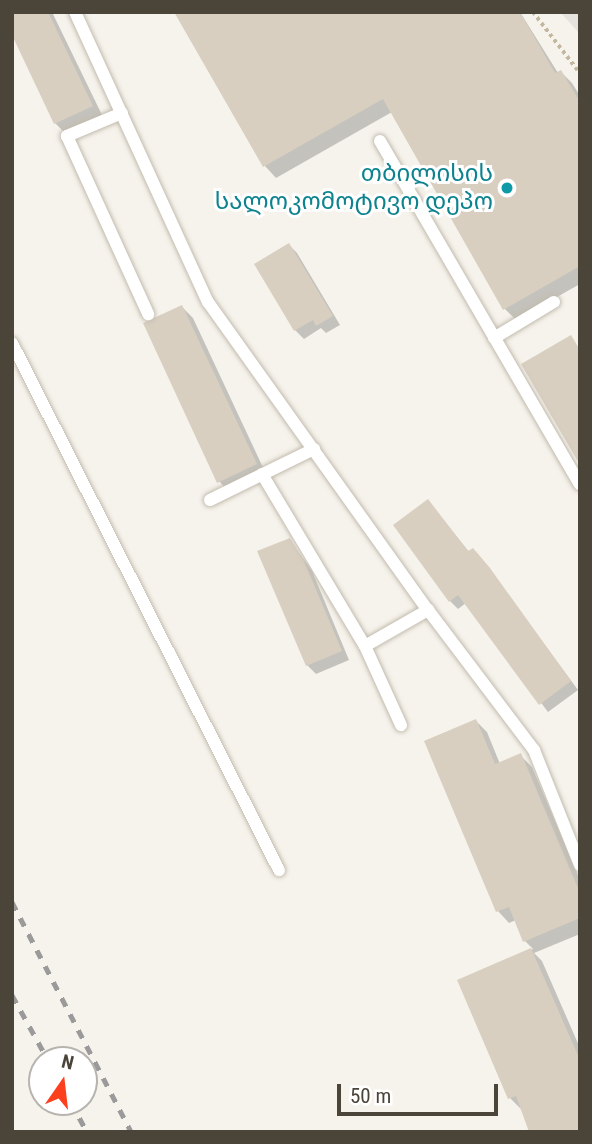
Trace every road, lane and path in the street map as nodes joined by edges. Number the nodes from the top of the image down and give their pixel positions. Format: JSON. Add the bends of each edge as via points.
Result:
{"nodes":[{"id":1,"x":75,"y":12,"type":"edge"},
{"id":2,"x":533,"y":12,"type":"edge"},
{"id":3,"x":580,"y":74,"type":"edge"},
{"id":4,"x":122,"y":113,"type":"junction"},
{"id":5,"x":380,"y":141,"type":"dead end"},
{"id":6,"x":554,"y":302,"type":"dead end"},
{"id":7,"x":148,"y":314,"type":"dead end"},
{"id":8,"x":494,"y":338,"type":"junction"},
{"id":9,"x":12,"y":343,"type":"edge"},
{"id":10,"x":313,"y":449,"type":"junction"},
{"id":11,"x":262,"y":474,"type":"junction"},
{"id":12,"x":580,"y":484,"type":"edge"},
{"id":13,"x":210,"y":500,"type":"dead end"},
{"id":14,"x":429,"y":610,"type":"junction"},
{"id":15,"x":365,"y":646,"type":"junction"},
{"id":16,"x":401,"y":725,"type":"dead end"},
{"id":17,"x":580,"y":865,"type":"edge"},
{"id":18,"x":279,"y":870,"type":"dead end"}],
"edges":[{"from":1,"to":4,"type":"lane"},
{"from":2,"to":3,"type":"path"},
{"from":4,"to":7,"type":"lane","via":[[67,136]]},
{"from":4,"to":10,"type":"lane","via":[[208,302]]},
{"from":5,"to":8,"type":"lane"},
{"from":6,"to":8,"type":"lane"},
{"from":8,"to":12,"type":"lane"},
{"from":9,"to":18,"type":"lane"},
{"from":10,"to":11,"type":"lane"},
{"from":10,"to":14,"type":"lane"},
{"from":11,"to":13,"type":"lane"},
{"from":11,"to":15,"type":"lane"},
{"from":14,"to":15,"type":"lane"},
{"from":14,"to":17,"type":"lane","via":[[534,750]]},
{"from":15,"to":16,"type":"lane"}]}
